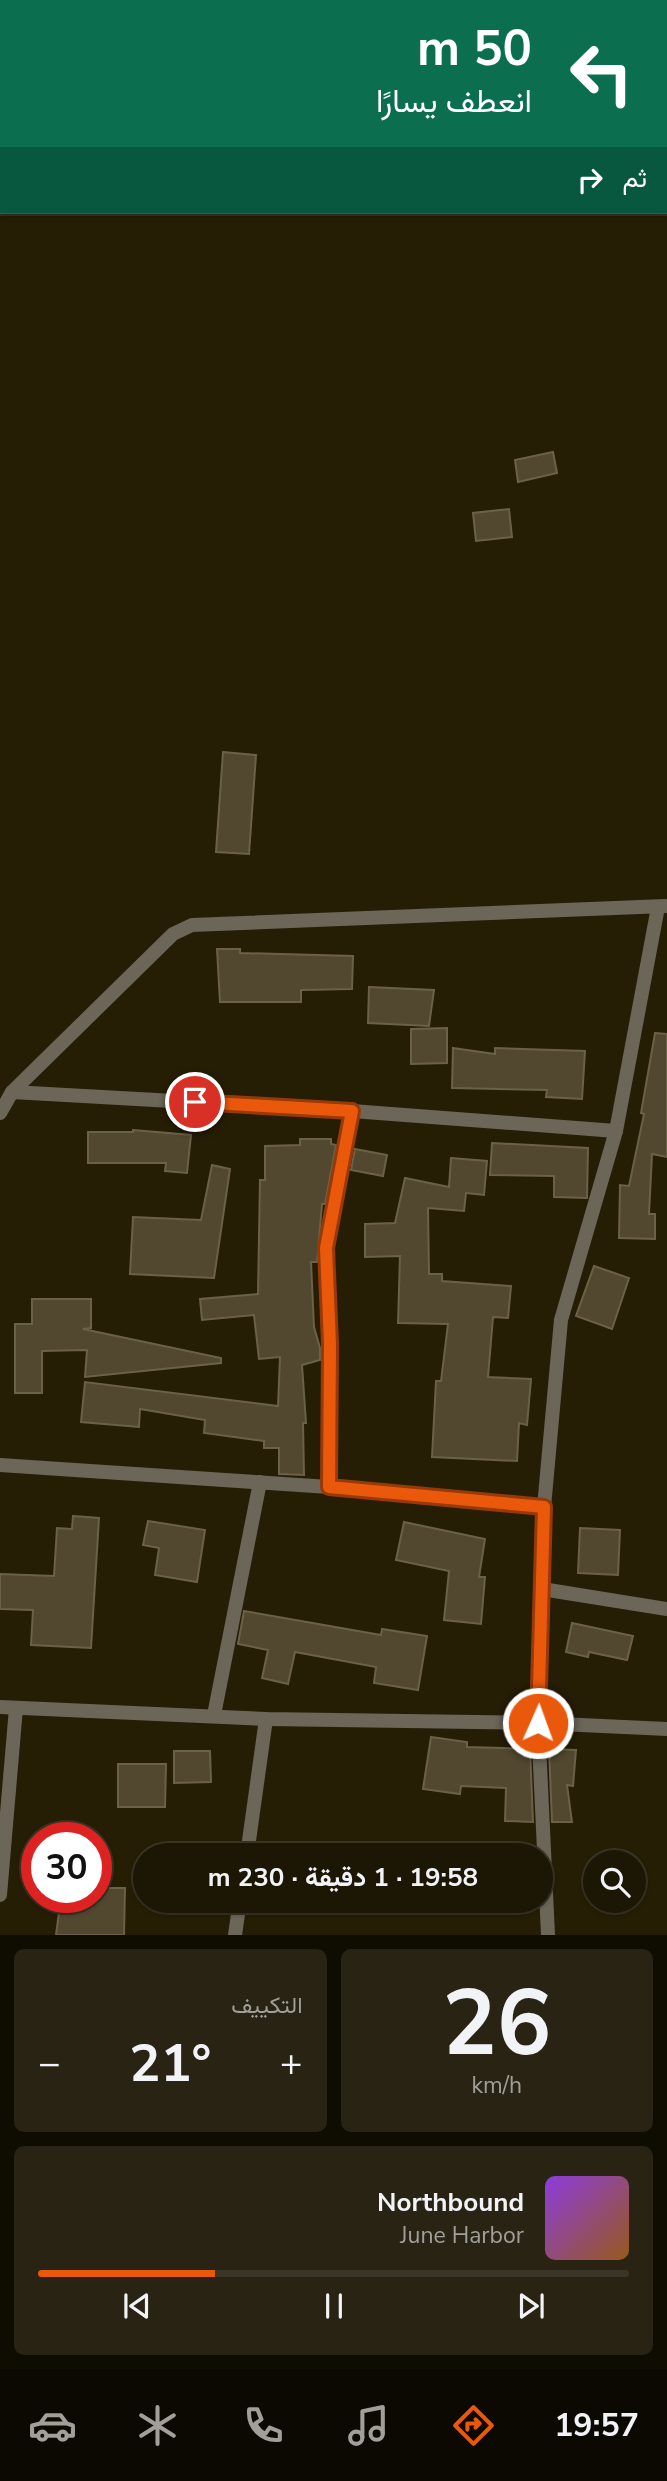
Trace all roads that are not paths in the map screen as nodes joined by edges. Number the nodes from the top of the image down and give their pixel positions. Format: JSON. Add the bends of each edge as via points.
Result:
{"nodes":[{"id":1,"x":663,"y":906,"type":"edge"},
{"id":2,"x":12,"y":1092,"type":"junction"},
{"id":3,"x":352,"y":1111,"type":"junction"},
{"id":4,"x":0,"y":1113,"type":"edge"},
{"id":5,"x":616,"y":1131,"type":"junction"},
{"id":6,"x":0,"y":1465,"type":"edge"},
{"id":7,"x":260,"y":1482,"type":"junction"},
{"id":8,"x":329,"y":1487,"type":"junction"},
{"id":9,"x":544,"y":1507,"type":"junction"},
{"id":10,"x":542,"y":1588,"type":"junction"},
{"id":11,"x":667,"y":1609,"type":"edge"},
{"id":12,"x":0,"y":1707,"type":"edge"},
{"id":13,"x":16,"y":1708,"type":"junction"},
{"id":14,"x":214,"y":1715,"type":"junction"},
{"id":15,"x":266,"y":1719,"type":"junction"},
{"id":16,"x":538,"y":1723,"type":"junction"},
{"id":17,"x":667,"y":1729,"type":"edge"},
{"id":18,"x":249,"y":1843,"type":"edge"},
{"id":19,"x":0,"y":1895,"type":"edge"},
{"id":20,"x":238,"y":1913,"type":"edge"},
{"id":21,"x":235,"y":1935,"type":"edge"},
{"id":22,"x":548,"y":1935,"type":"edge"}],
"edges":[{"from":1,"to":2,"type":"street","via":[[192,925],[173,934]]},
{"from":1,"to":5,"type":"street"},
{"from":2,"to":3,"type":"street"},
{"from":2,"to":4,"type":"street"},
{"from":3,"to":5,"type":"street"},
{"from":3,"to":8,"type":"street","via":[[326,1248]]},
{"from":5,"to":9,"type":"street","via":[[561,1320]]},
{"from":6,"to":7,"type":"street"},
{"from":7,"to":8,"type":"street"},
{"from":7,"to":14,"type":"street"},
{"from":8,"to":9,"type":"street"},
{"from":9,"to":10,"type":"street"},
{"from":10,"to":11,"type":"street"},
{"from":10,"to":16,"type":"street"},
{"from":12,"to":13,"type":"street"},
{"from":13,"to":14,"type":"street"},
{"from":13,"to":19,"type":"street"},
{"from":14,"to":15,"type":"street"},
{"from":15,"to":16,"type":"street"},
{"from":15,"to":18,"type":"street"},
{"from":16,"to":17,"type":"street"},
{"from":16,"to":22,"type":"street"},
{"from":20,"to":21,"type":"street"}]}
